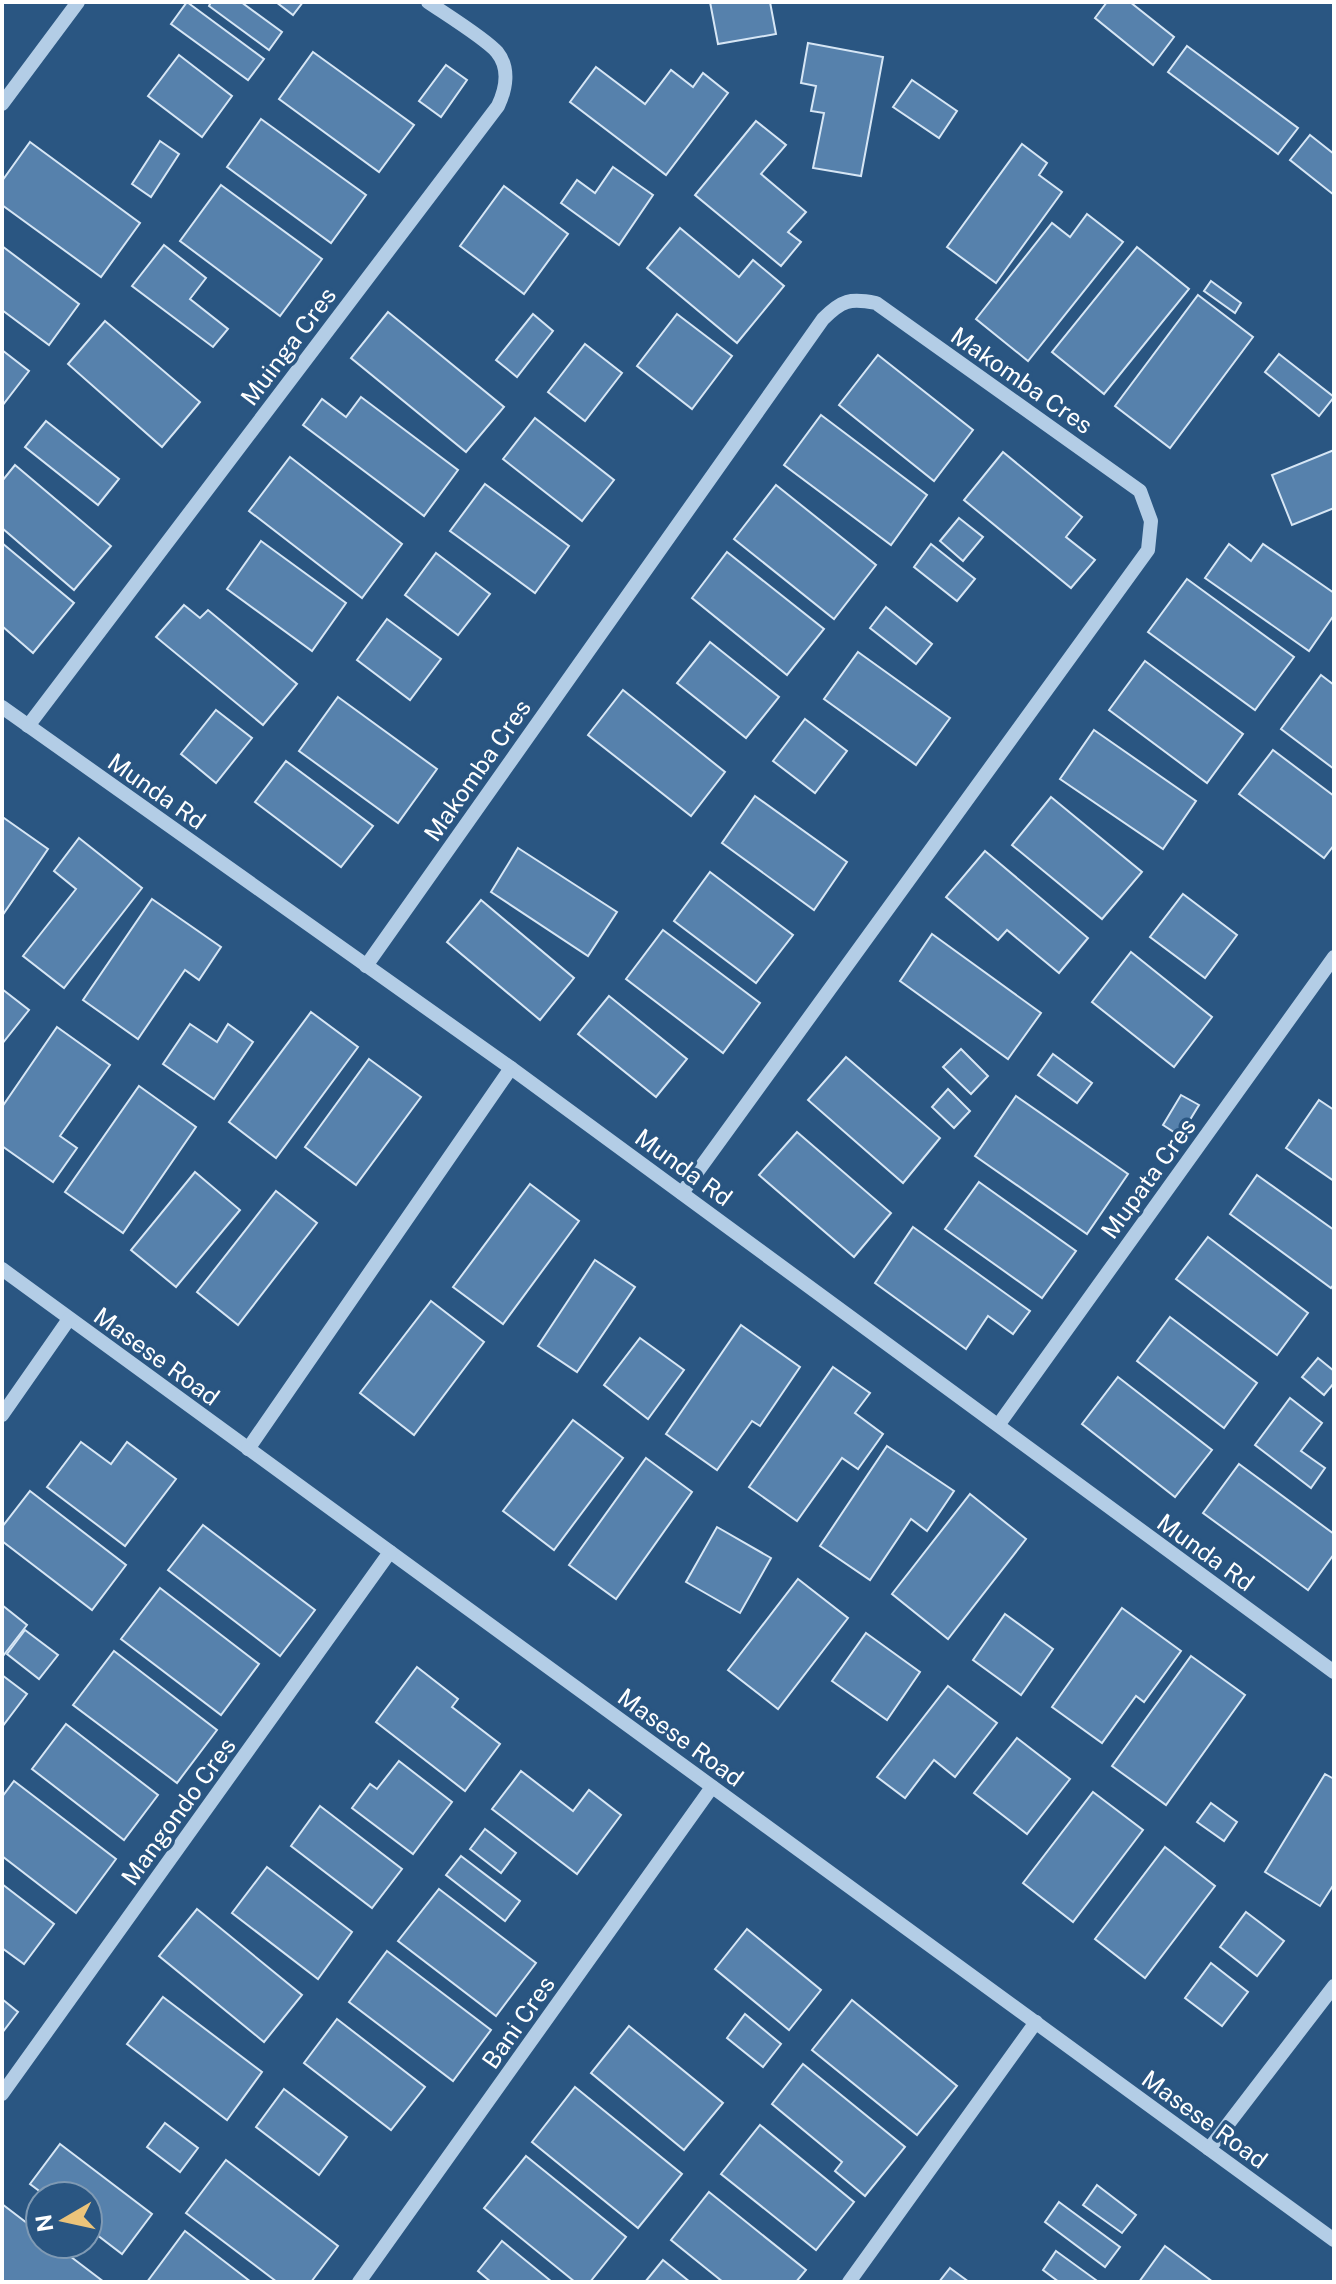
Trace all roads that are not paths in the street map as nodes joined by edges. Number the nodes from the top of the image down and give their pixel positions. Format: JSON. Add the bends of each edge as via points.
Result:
{"nodes":[{"id":1,"x":78,"y":2,"type":"edge"},
{"id":2,"x":428,"y":2,"type":"edge"},
{"id":3,"x":2,"y":104,"type":"edge"},
{"id":4,"x":2,"y":707,"type":"edge"},
{"id":5,"x":28,"y":726,"type":"junction"},
{"id":6,"x":1334,"y":957,"type":"edge"},
{"id":7,"x":366,"y":966,"type":"junction"},
{"id":8,"x":511,"y":1068,"type":"junction"},
{"id":9,"x":682,"y":1193,"type":"junction"},
{"id":10,"x":2,"y":1269,"type":"edge"},
{"id":11,"x":69,"y":1319,"type":"junction"},
{"id":12,"x":2,"y":1415,"type":"edge"},
{"id":13,"x":999,"y":1424,"type":"junction"},
{"id":14,"x":248,"y":1449,"type":"junction"},
{"id":15,"x":390,"y":1552,"type":"junction"},
{"id":16,"x":1334,"y":1672,"type":"edge"},
{"id":17,"x":712,"y":1787,"type":"junction"},
{"id":18,"x":1334,"y":1986,"type":"edge"},
{"id":19,"x":1036,"y":2022,"type":"junction"},
{"id":20,"x":2,"y":2094,"type":"edge"},
{"id":21,"x":1209,"y":2149,"type":"junction"},
{"id":22,"x":1334,"y":2240,"type":"edge"},
{"id":23,"x":359,"y":2282,"type":"edge"},
{"id":24,"x":849,"y":2282,"type":"edge"}],
"edges":[{"from":1,"to":3,"type":"street"},
{"from":2,"to":5,"type":"street","name":"Muinga Cres","via":[[497,51],[505,69],[505,91],[498,106]]},
{"from":4,"to":5,"type":"street","name":"Munda Rd"},
{"from":5,"to":7,"type":"street","name":"Munda Rd"},
{"from":6,"to":13,"type":"street","name":"Mupata Cres"},
{"from":7,"to":8,"type":"street","name":"Munda Rd"},
{"from":7,"to":9,"type":"street","name":"Makomba Cres","via":[[835,306],[854,299],[876,303],[1140,491],[1151,521],[1148,550]]},
{"from":8,"to":9,"type":"street","name":"Munda Rd"},
{"from":8,"to":14,"type":"street"},
{"from":9,"to":13,"type":"street","name":"Munda Rd"},
{"from":10,"to":11,"type":"street","name":"Masese Road"},
{"from":11,"to":12,"type":"street"},
{"from":11,"to":14,"type":"street","name":"Masese Road"},
{"from":13,"to":16,"type":"street","name":"Munda Rd"},
{"from":14,"to":15,"type":"street","name":"Masese Road"},
{"from":15,"to":17,"type":"street","name":"Masese Road"},
{"from":15,"to":20,"type":"street","name":"Mangondo Cres"},
{"from":17,"to":19,"type":"street","name":"Masese Road"},
{"from":17,"to":23,"type":"street","name":"Bani Cres"},
{"from":18,"to":21,"type":"street"},
{"from":19,"to":21,"type":"street","name":"Masese Road"},
{"from":19,"to":24,"type":"street"},
{"from":21,"to":22,"type":"street","name":"Masese Road"}]}
